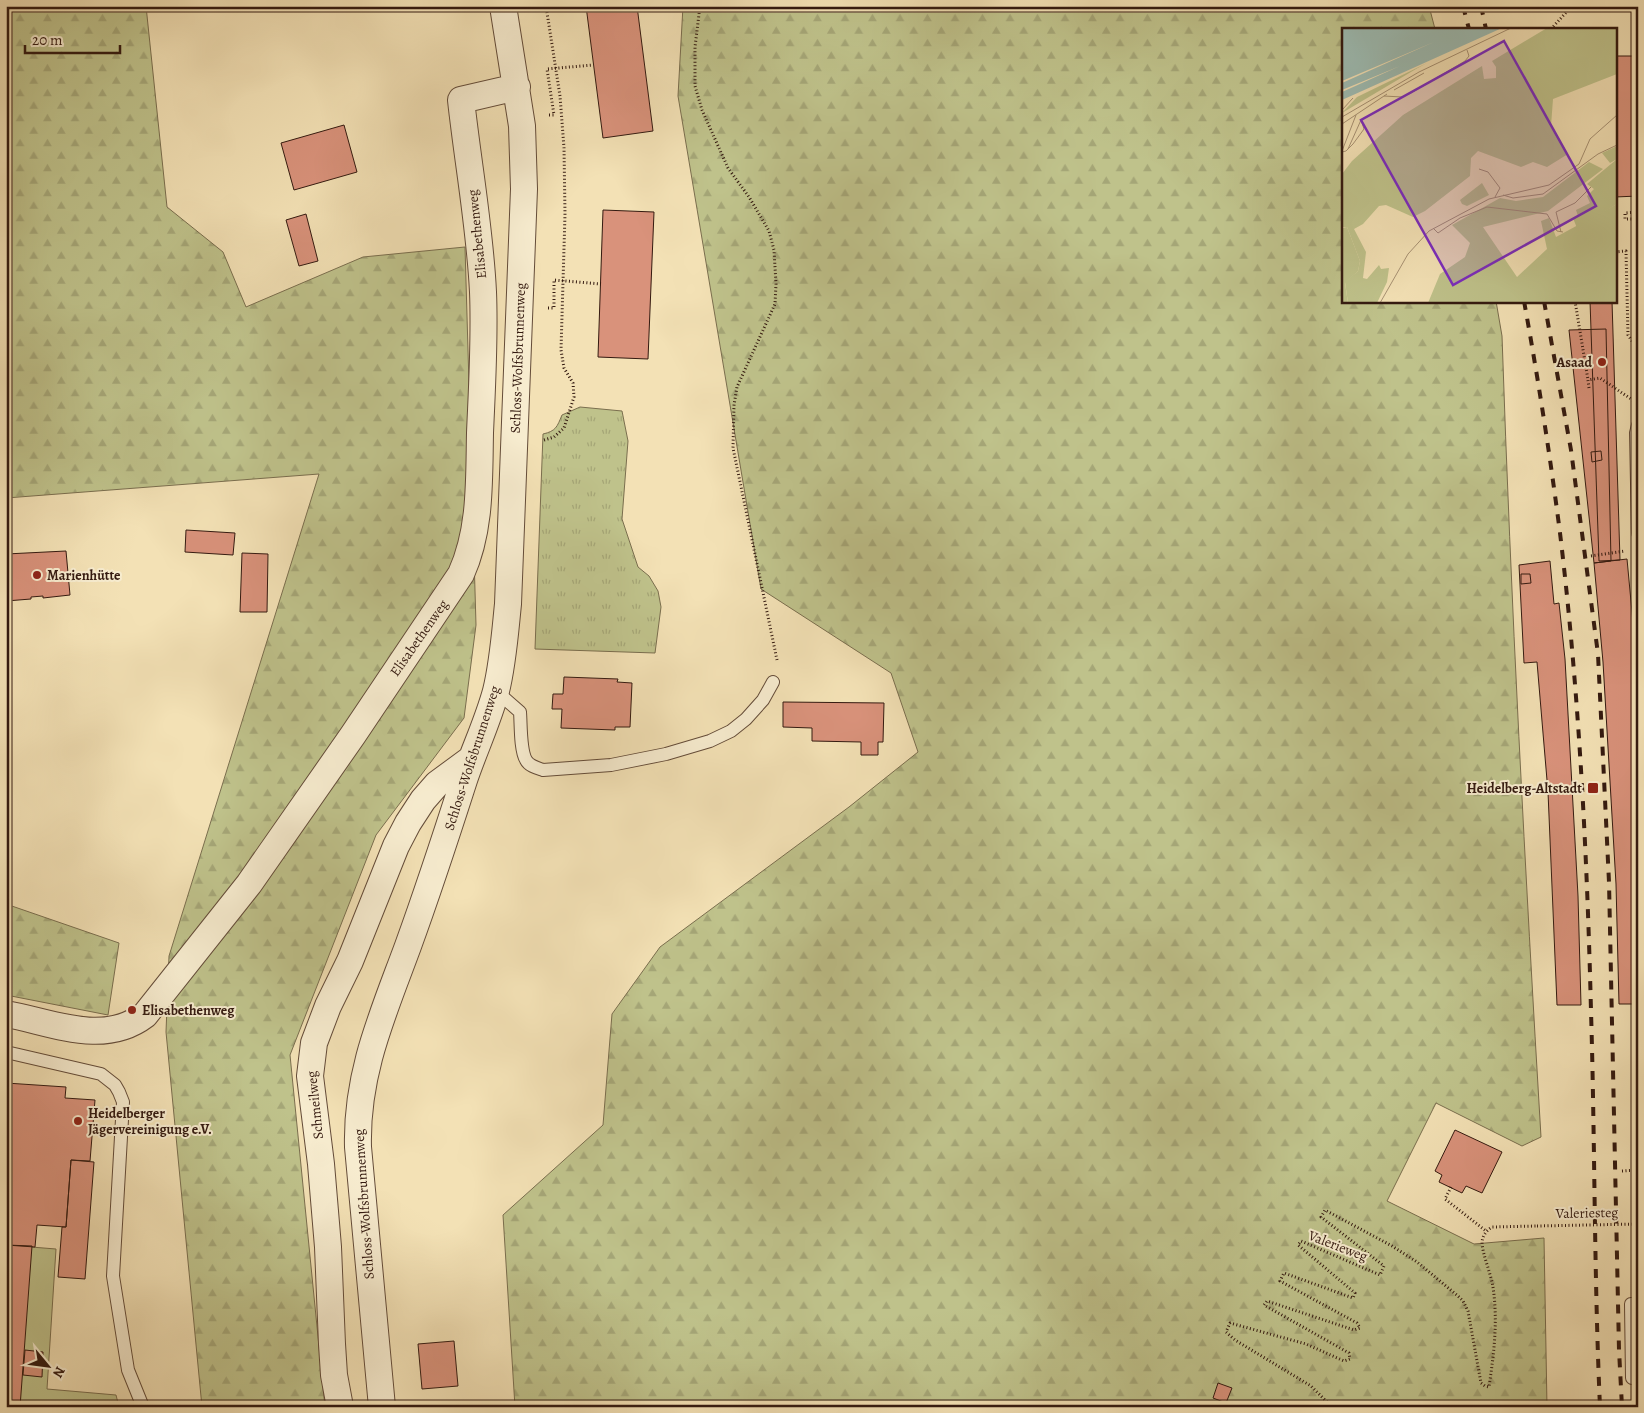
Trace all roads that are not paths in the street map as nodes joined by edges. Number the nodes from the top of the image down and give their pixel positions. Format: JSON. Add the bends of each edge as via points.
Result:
{"nodes":[{"id":1,"x":503,"y":6,"type":"edge"},
{"id":2,"x":517,"y":87,"type":"junction"},
{"id":3,"x":1638,"y":425,"type":"edge"},
{"id":4,"x":1638,"y":533,"type":"edge"},
{"id":5,"x":773,"y":682,"type":"road end"},
{"id":6,"x":496,"y":691,"type":"junction"},
{"id":7,"x":471,"y":759,"type":"junction"},
{"id":8,"x":6,"y":1014,"type":"edge"},
{"id":9,"x":6,"y":1052,"type":"edge"},
{"id":10,"x":1638,"y":1304,"type":"edge"},
{"id":11,"x":1632,"y":1378,"type":"dead end"},
{"id":12,"x":143,"y":1407,"type":"edge"},
{"id":13,"x":340,"y":1407,"type":"edge"},
{"id":14,"x":382,"y":1407,"type":"edge"}],
"edges":[{"from":1,"to":2,"type":"street","name":"Schloss-Wolfsbrunnenweg"},
{"from":2,"to":6,"type":"street","name":"Schloss-Wolfsbrunnenweg","via":[[522,126],[524,226],[508,604]]},
{"from":2,"to":8,"type":"street","name":"Elisabethenweg","via":[[461,100],[483,292],[478,507],[472,545],[461,574],[248,884],[145,1015],[127,1027],[102,1032]]},
{"from":3,"to":4,"type":"lane"},
{"from":5,"to":6,"type":"lane","via":[[763,700],[746,719],[710,741],[611,765],[543,770],[526,761],[520,712]]},
{"from":6,"to":7,"type":"street","name":"Schloss-Wolfsbrunnenweg"},
{"from":7,"to":13,"type":"street","name":"Schmeilweg","via":[[437,784],[408,823],[314,1044],[310,1076],[322,1173],[334,1375]]},
{"from":7,"to":14,"type":"street","name":"Schloss-Wolfsbrunnenweg","via":[[372,1046],[359,1108],[358,1147]]},
{"from":9,"to":12,"type":"lane","via":[[96,1072],[110,1080],[122,1097],[113,1276],[128,1370]]},
{"from":10,"to":11,"type":"lane","via":[[1631,1304]]}]}
